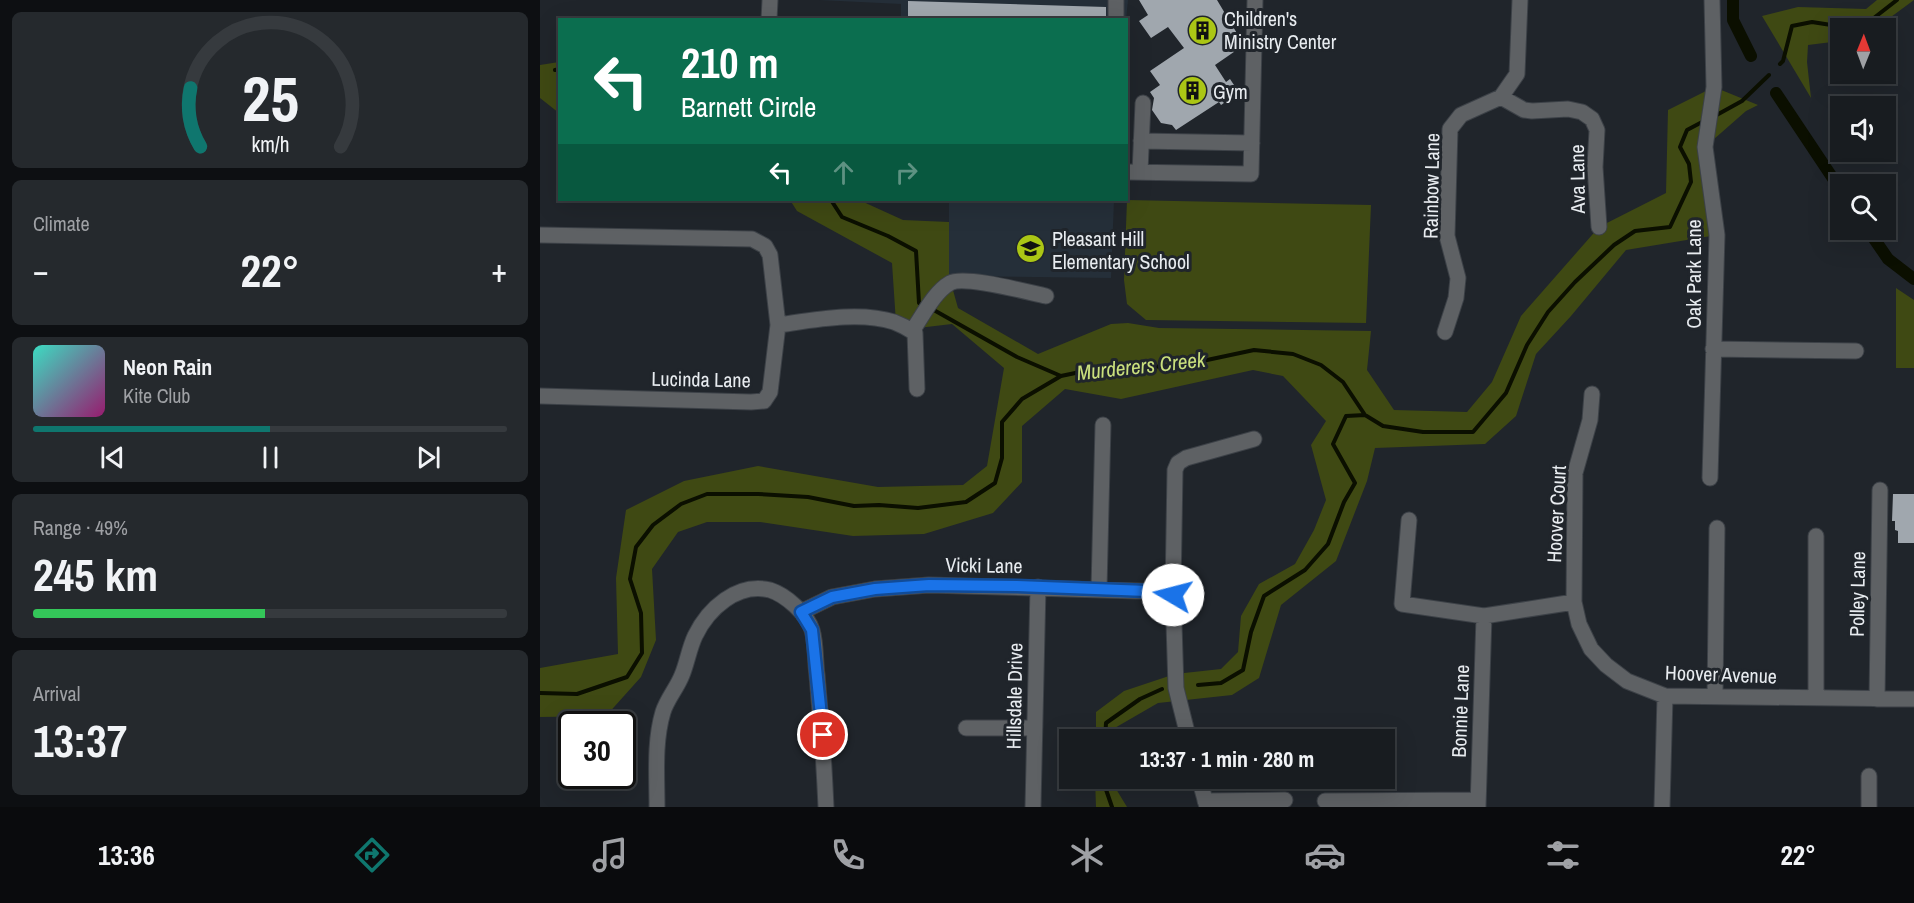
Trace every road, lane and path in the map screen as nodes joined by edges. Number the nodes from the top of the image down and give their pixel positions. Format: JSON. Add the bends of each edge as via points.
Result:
{"nodes":[{"id":1,"x":770,"y":0,"type":"edge"},
{"id":2,"x":1116,"y":0,"type":"edge"},
{"id":3,"x":1255,"y":0,"type":"edge"},
{"id":4,"x":1520,"y":0,"type":"edge"},
{"id":5,"x":1712,"y":0,"type":"edge"},
{"id":6,"x":770,"y":18,"type":"edge"},
{"id":7,"x":1116,"y":18,"type":"edge"},
{"id":8,"x":1501,"y":97,"type":"junction"},
{"id":9,"x":1143,"y":103,"type":"dead end"},
{"id":10,"x":1141,"y":141,"type":"junction"},
{"id":11,"x":1252,"y":143,"type":"junction"},
{"id":12,"x":1133,"y":172,"type":"edge"},
{"id":13,"x":1599,"y":227,"type":"dead end"},
{"id":14,"x":540,"y":235,"type":"edge"},
{"id":15,"x":1046,"y":296,"type":"dead end"},
{"id":16,"x":778,"y":326,"type":"junction"},
{"id":17,"x":912,"y":331,"type":"junction"},
{"id":18,"x":1445,"y":332,"type":"dead end"},
{"id":19,"x":1713,"y":349,"type":"junction"},
{"id":20,"x":1856,"y":351,"type":"dead end"},
{"id":21,"x":918,"y":389,"type":"dead end"},
{"id":22,"x":1592,"y":394,"type":"dead end"},
{"id":23,"x":540,"y":396,"type":"edge"},
{"id":24,"x":1104,"y":425,"type":"dead end"},
{"id":25,"x":1254,"y":439,"type":"dead end"},
{"id":26,"x":1710,"y":478,"type":"dead end"},
{"id":27,"x":1880,"y":490,"type":"dead end"},
{"id":28,"x":1409,"y":520,"type":"dead end"},
{"id":29,"x":1717,"y":528,"type":"dead end"},
{"id":30,"x":1816,"y":536,"type":"dead end"},
{"id":31,"x":1038,"y":587,"type":"junction"},
{"id":32,"x":1099,"y":589,"type":"junction"},
{"id":33,"x":1173,"y":592,"type":"junction"},
{"id":34,"x":1574,"y":602,"type":"junction"},
{"id":35,"x":801,"y":612,"type":"junction"},
{"id":36,"x":1484,"y":616,"type":"junction"},
{"id":37,"x":1665,"y":696,"type":"junction"},
{"id":38,"x":1715,"y":697,"type":"junction"},
{"id":39,"x":1816,"y":698,"type":"junction"},
{"id":40,"x":1877,"y":699,"type":"junction"},
{"id":41,"x":1914,"y":699,"type":"edge"},
{"id":42,"x":966,"y":728,"type":"dead end"},
{"id":43,"x":1034,"y":728,"type":"junction"},
{"id":44,"x":1186,"y":729,"type":"edge"},
{"id":45,"x":1869,"y":776,"type":"dead end"},
{"id":46,"x":1202,"y":789,"type":"edge"},
{"id":47,"x":1285,"y":800,"type":"dead end"},
{"id":48,"x":1325,"y":801,"type":"dead end"},
{"id":49,"x":1206,"y":804,"type":"edge"},
{"id":50,"x":1478,"y":804,"type":"edge"},
{"id":51,"x":657,"y":807,"type":"edge"},
{"id":52,"x":826,"y":807,"type":"edge"},
{"id":53,"x":1033,"y":807,"type":"edge"},
{"id":54,"x":1662,"y":807,"type":"edge"},
{"id":55,"x":1869,"y":807,"type":"edge"}],
"edges":[{"from":1,"to":6,"type":"street"},
{"from":2,"to":7,"type":"street"},
{"from":3,"to":11,"type":"street"},
{"from":4,"to":8,"type":"street","via":[[1516,74]]},
{"from":5,"to":19,"type":"street","name":"Oak Park Lane","via":[[1714,87],[1705,147],[1718,235]]},
{"from":8,"to":13,"type":"street","name":"Ava Lane","via":[[1524,110],[1568,109],[1592,119],[1597,130]]},
{"from":8,"to":18,"type":"street","name":"Rainbow Lane","via":[[1461,115],[1449,129],[1447,237],[1458,278]]},
{"from":9,"to":10,"type":"street"},
{"from":10,"to":11,"type":"street"},
{"from":10,"to":12,"type":"street"},
{"from":11,"to":12,"type":"street","via":[[1251,174]]},
{"from":14,"to":16,"type":"street","name":"Lucinda Lane","via":[[752,239],[765,246],[770,255]]},
{"from":15,"to":17,"type":"street","via":[[967,280],[952,282],[944,287]]},
{"from":16,"to":17,"type":"street","via":[[833,317],[885,320]]},
{"from":16,"to":23,"type":"street","name":"Lucinda Lane","via":[[770,392],[764,401]]},
{"from":17,"to":21,"type":"street"},
{"from":19,"to":20,"type":"street"},
{"from":19,"to":26,"type":"street","name":"Oak Park Lane"},
{"from":22,"to":34,"type":"street","name":"Hoover Court","via":[[1590,420],[1575,473]]},
{"from":24,"to":32,"type":"street"},
{"from":25,"to":33,"type":"street","via":[[1178,463]]},
{"from":27,"to":40,"type":"street","name":"Polley Lane"},
{"from":28,"to":36,"type":"street","via":[[1402,604]]},
{"from":29,"to":38,"type":"street"},
{"from":30,"to":39,"type":"street"},
{"from":31,"to":32,"type":"street","name":"Vicki Lane"},
{"from":31,"to":35,"type":"street","name":"Vicki Lane","via":[[929,585],[875,589],[832,597]]},
{"from":31,"to":43,"type":"street","name":"Hillsdale Drive"},
{"from":32,"to":33,"type":"street","name":"Vicki Lane"},
{"from":33,"to":44,"type":"street","via":[[1176,688]]},
{"from":34,"to":36,"type":"street"},
{"from":34,"to":37,"type":"street","name":"Hoover Avenue","via":[[1591,649],[1606,665],[1627,681]]},
{"from":35,"to":51,"type":"street","via":[[776,592],[762,588],[724,599],[709,615],[695,636],[663,711],[656,754]]},
{"from":35,"to":52,"type":"street","via":[[812,630]]},
{"from":36,"to":50,"type":"street","name":"Bonnie Lane"},
{"from":37,"to":38,"type":"street","name":"Hoover Avenue"},
{"from":37,"to":54,"type":"street"},
{"from":38,"to":39,"type":"street","name":"Hoover Avenue"},
{"from":39,"to":40,"type":"street","name":"Hoover Avenue"},
{"from":40,"to":41,"type":"street","name":"Hoover Avenue"},
{"from":42,"to":43,"type":"street"},
{"from":43,"to":53,"type":"street","name":"Hillsdale Drive"},
{"from":45,"to":55,"type":"street"},
{"from":46,"to":49,"type":"street"},
{"from":47,"to":49,"type":"street"},
{"from":48,"to":50,"type":"street"}]}
